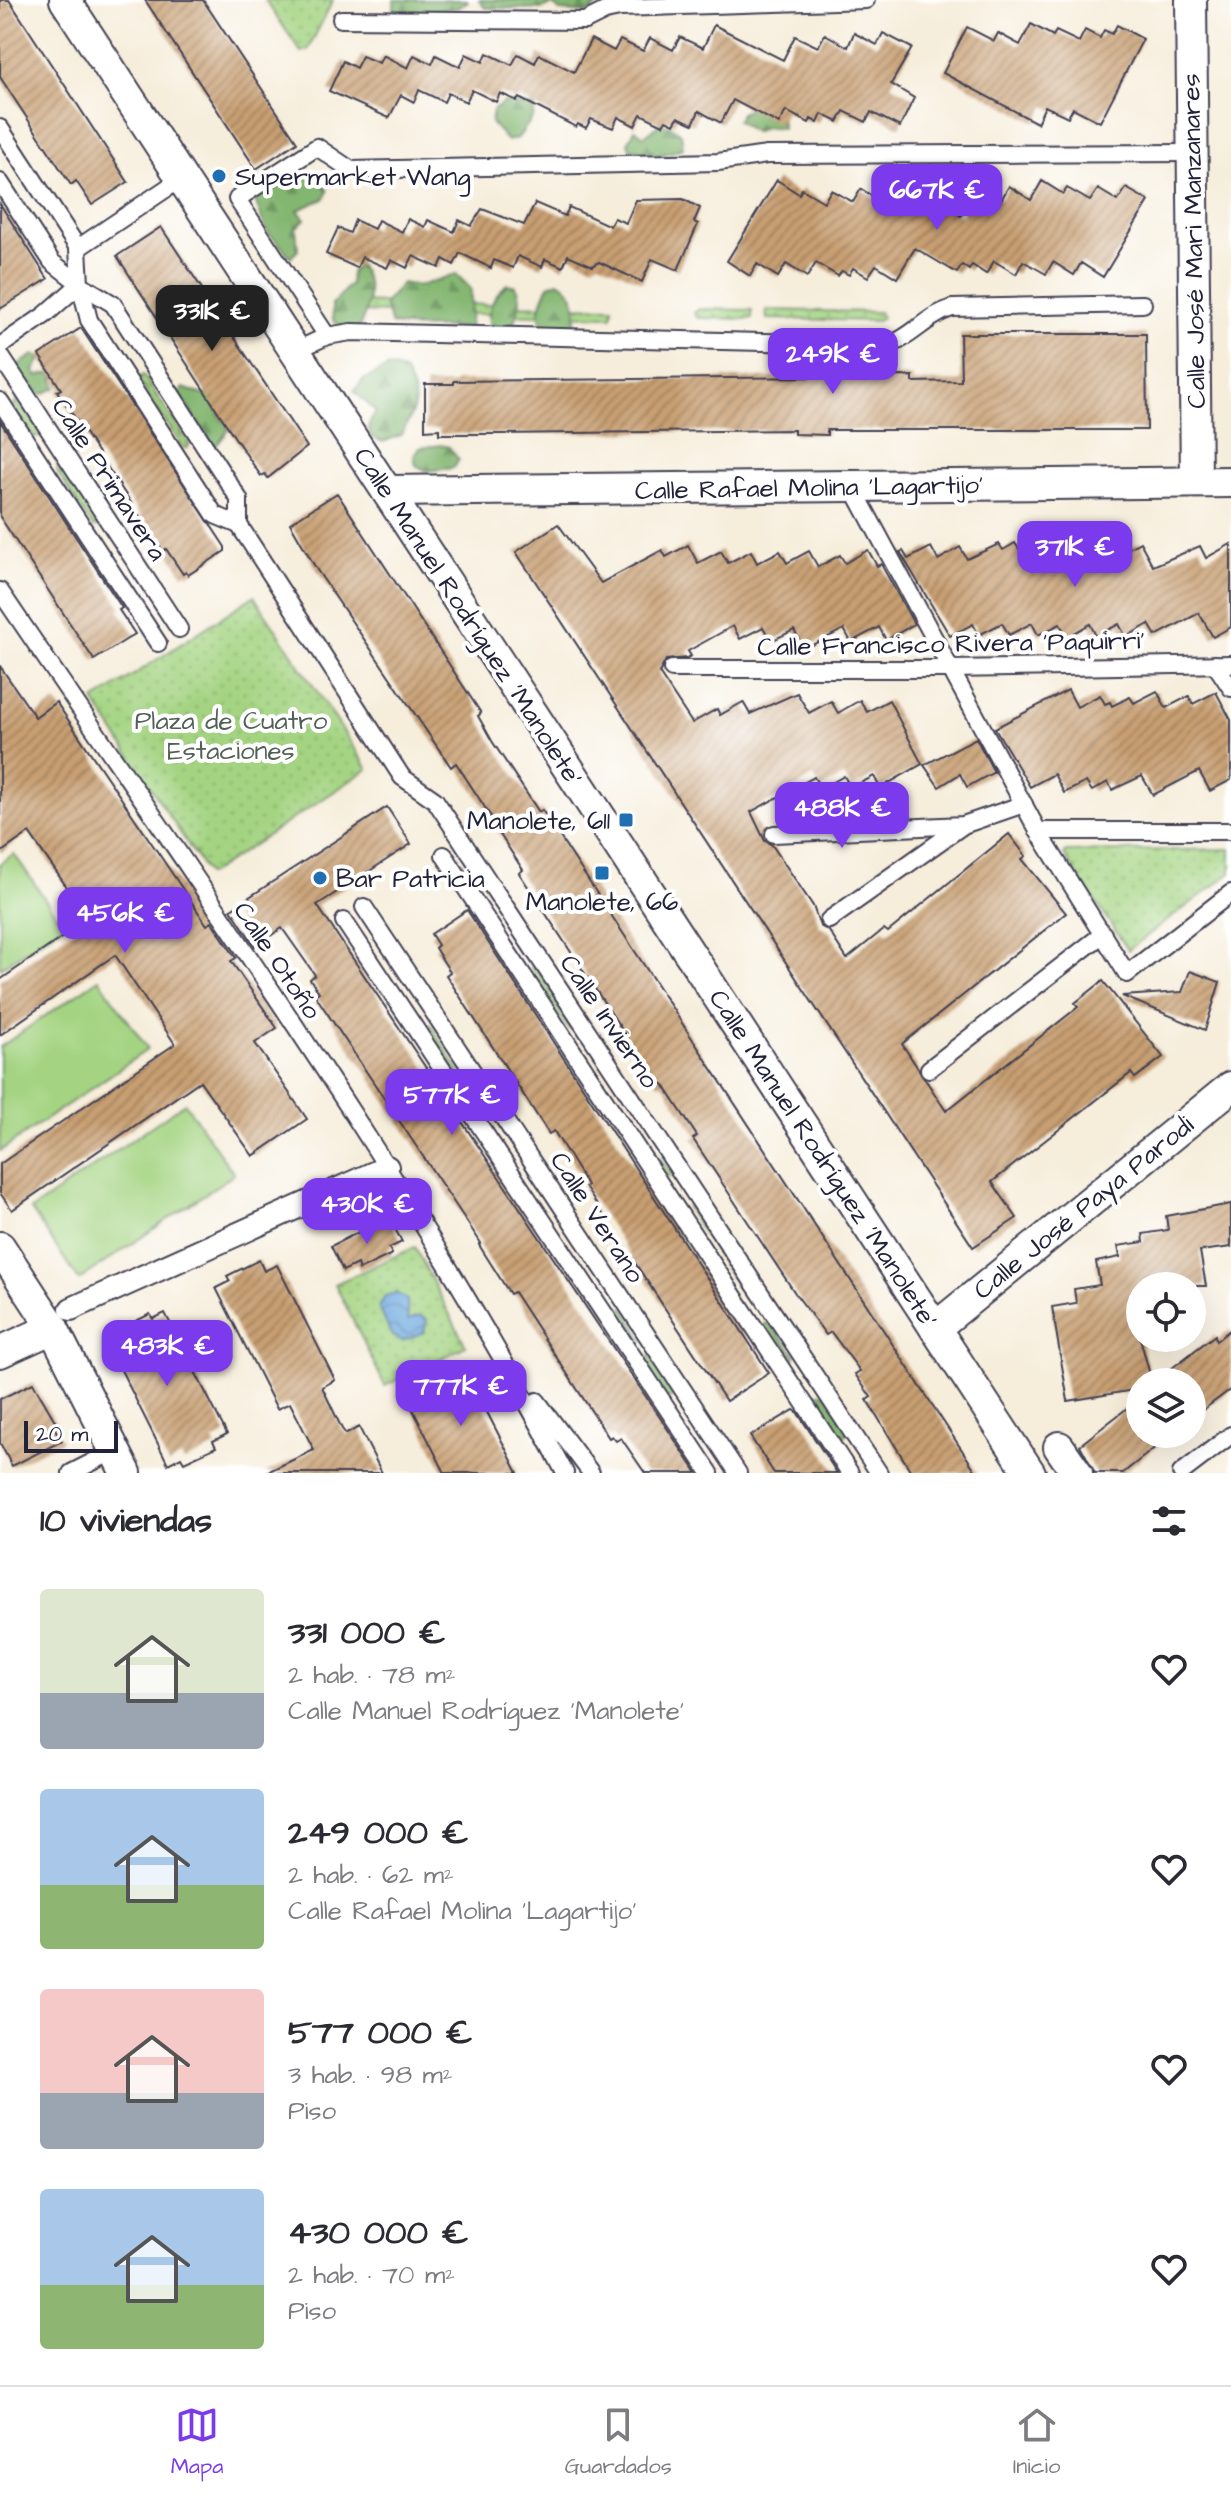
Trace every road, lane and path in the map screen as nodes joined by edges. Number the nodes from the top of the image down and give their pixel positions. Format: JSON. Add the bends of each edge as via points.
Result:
{"nodes":[{"id":1,"x":65,"y":0,"type":"edge"},
{"id":2,"x":866,"y":0,"type":"edge"},
{"id":3,"x":1191,"y":0,"type":"edge"},
{"id":4,"x":341,"y":19,"type":"dead end"},
{"id":5,"x":0,"y":128,"type":"edge"},
{"id":6,"x":1192,"y":153,"type":"junction"},
{"id":7,"x":182,"y":178,"type":"junction"},
{"id":8,"x":0,"y":182,"type":"edge"},
{"id":9,"x":78,"y":248,"type":"junction"},
{"id":10,"x":80,"y":284,"type":"junction"},
{"id":11,"x":1143,"y":304,"type":"dead end"},
{"id":12,"x":327,"y":336,"type":"junction"},
{"id":13,"x":0,"y":346,"type":"edge"},
{"id":14,"x":295,"y":351,"type":"junction"},
{"id":15,"x":0,"y":355,"type":"edge"},
{"id":16,"x":0,"y":401,"type":"edge"},
{"id":17,"x":1196,"y":482,"type":"junction"},
{"id":18,"x":1231,"y":482,"type":"edge"},
{"id":19,"x":852,"y":486,"type":"junction"},
{"id":20,"x":387,"y":491,"type":"junction"},
{"id":21,"x":239,"y":525,"type":"junction"},
{"id":22,"x":0,"y":591,"type":"edge"},
{"id":23,"x":179,"y":629,"type":"dead end"},
{"id":24,"x":158,"y":643,"type":"dead end"},
{"id":25,"x":1223,"y":664,"type":"edge"},
{"id":26,"x":672,"y":669,"type":"dead end"},
{"id":27,"x":950,"y":669,"type":"junction"},
{"id":28,"x":1231,"y":688,"type":"edge"},
{"id":29,"x":1024,"y":804,"type":"junction"},
{"id":30,"x":963,"y":825,"type":"junction"},
{"id":31,"x":1038,"y":831,"type":"junction"},
{"id":32,"x":1231,"y":831,"type":"edge"},
{"id":33,"x":774,"y":834,"type":"dead end"},
{"id":34,"x":444,"y":855,"type":"dead end"},
{"id":35,"x":1231,"y":893,"type":"edge"},
{"id":36,"x":364,"y":907,"type":"dead end"},
{"id":37,"x":829,"y":920,"type":"dead end"},
{"id":38,"x":344,"y":921,"type":"dead end"},
{"id":39,"x":1103,"y":934,"type":"junction"},
{"id":40,"x":929,"y":1069,"type":"dead end"},
{"id":41,"x":1231,"y":1087,"type":"edge"},
{"id":42,"x":387,"y":1167,"type":"junction"},
{"id":43,"x":0,"y":1247,"type":"edge"},
{"id":44,"x":62,"y":1318,"type":"junction"},
{"id":45,"x":935,"y":1328,"type":"junction"},
{"id":46,"x":0,"y":1352,"type":"edge"},
{"id":47,"x":507,"y":1362,"type":"junction"},
{"id":48,"x":1231,"y":1435,"type":"edge"},
{"id":49,"x":1059,"y":1447,"type":"dead end"},
{"id":50,"x":120,"y":1462,"type":"edge"},
{"id":51,"x":71,"y":1473,"type":"edge"},
{"id":52,"x":565,"y":1473,"type":"edge"},
{"id":53,"x":591,"y":1473,"type":"edge"},
{"id":54,"x":710,"y":1473,"type":"edge"},
{"id":55,"x":738,"y":1473,"type":"edge"},
{"id":56,"x":850,"y":1473,"type":"edge"},
{"id":57,"x":879,"y":1473,"type":"edge"},
{"id":58,"x":1030,"y":1473,"type":"edge"},
{"id":59,"x":1077,"y":1473,"type":"edge"},
{"id":60,"x":1181,"y":1473,"type":"edge"}],
"edges":[{"from":1,"to":7,"type":"street","name":"Calle Manuel Rodríguez 'Manolete'"},
{"from":2,"to":4,"type":"lane","via":[[620,8],[585,21]]},
{"from":3,"to":6,"type":"street","name":"Calle José Mari Manzanares"},
{"from":5,"to":9,"type":"lane","name":"Calle Invierno"},
{"from":6,"to":12,"type":"lane","via":[[767,155],[718,162],[351,170],[317,147],[237,199]]},
{"from":6,"to":17,"type":"street","name":"Calle José Mari Manzanares"},
{"from":7,"to":9,"type":"lane"},
{"from":7,"to":14,"type":"street","name":"Calle Manuel Rodríguez 'Manolete'"},
{"from":8,"to":10,"type":"lane","name":"Calle Invierno","via":[[52,262]]},
{"from":9,"to":10,"type":"lane","name":"Calle Invierno"},
{"from":10,"to":13,"type":"lane"},
{"from":10,"to":21,"type":"lane","name":"Calle Invierno","via":[[89,320],[215,515]]},
{"from":10,"to":21,"type":"lane","name":"Calle Invierno","via":[[113,304],[239,499]]},
{"from":11,"to":12,"type":"lane","via":[[952,308],[934,314],[913,334],[890,345],[351,332]]},
{"from":12,"to":14,"type":"lane"},
{"from":14,"to":20,"type":"street","name":"Calle Manuel Rodríguez 'Manolete'"},
{"from":15,"to":23,"type":"lane","name":"Calle Primavera"},
{"from":16,"to":24,"type":"lane","name":"Calle Primavera"},
{"from":17,"to":18,"type":"street","name":"Calle Rafael Molina 'Lagartijo'"},
{"from":17,"to":19,"type":"street","name":"Calle Rafael Molina 'Lagartijo'"},
{"from":19,"to":20,"type":"street","name":"Calle Rafael Molina 'Lagartijo'"},
{"from":19,"to":27,"type":"lane"},
{"from":20,"to":45,"type":"street","name":"Calle Manuel Rodríguez 'Manolete'"},
{"from":21,"to":57,"type":"lane","name":"Calle Invierno","via":[[402,777],[435,800]]},
{"from":22,"to":42,"type":"lane","name":"Calle Otoño"},
{"from":25,"to":27,"type":"lane","name":"Calle Francisco Rivera 'Paquirri'"},
{"from":25,"to":28,"type":"lane"},
{"from":26,"to":27,"type":"lane","name":"Calle Francisco Rivera 'Paquirri'"},
{"from":27,"to":29,"type":"lane"},
{"from":29,"to":30,"type":"lane"},
{"from":29,"to":31,"type":"lane"},
{"from":30,"to":33,"type":"lane"},
{"from":30,"to":37,"type":"lane"},
{"from":31,"to":32,"type":"lane"},
{"from":31,"to":39,"type":"lane"},
{"from":34,"to":56,"type":"lane","name":"Calle Invierno"},
{"from":35,"to":39,"type":"lane","via":[[1127,974]]},
{"from":36,"to":55,"type":"lane","name":"Calle Verano"},
{"from":38,"to":54,"type":"lane","name":"Calle Verano"},
{"from":39,"to":40,"type":"lane"},
{"from":41,"to":45,"type":"street","name":"Calle José Paya Parodi"},
{"from":42,"to":44,"type":"street"},
{"from":42,"to":47,"type":"lane","name":"Calle Otoño"},
{"from":43,"to":44,"type":"street"},
{"from":44,"to":46,"type":"street"},
{"from":44,"to":50,"type":"street"},
{"from":45,"to":58,"type":"street","name":"Calle Manuel Rodríguez 'Manolete'"},
{"from":47,"to":52,"type":"lane","name":"Calle Otoño"},
{"from":47,"to":53,"type":"lane","name":"Calle Otoño"},
{"from":48,"to":60,"type":"lane"},
{"from":49,"to":59,"type":"street"},
{"from":50,"to":51,"type":"lane"}]}
